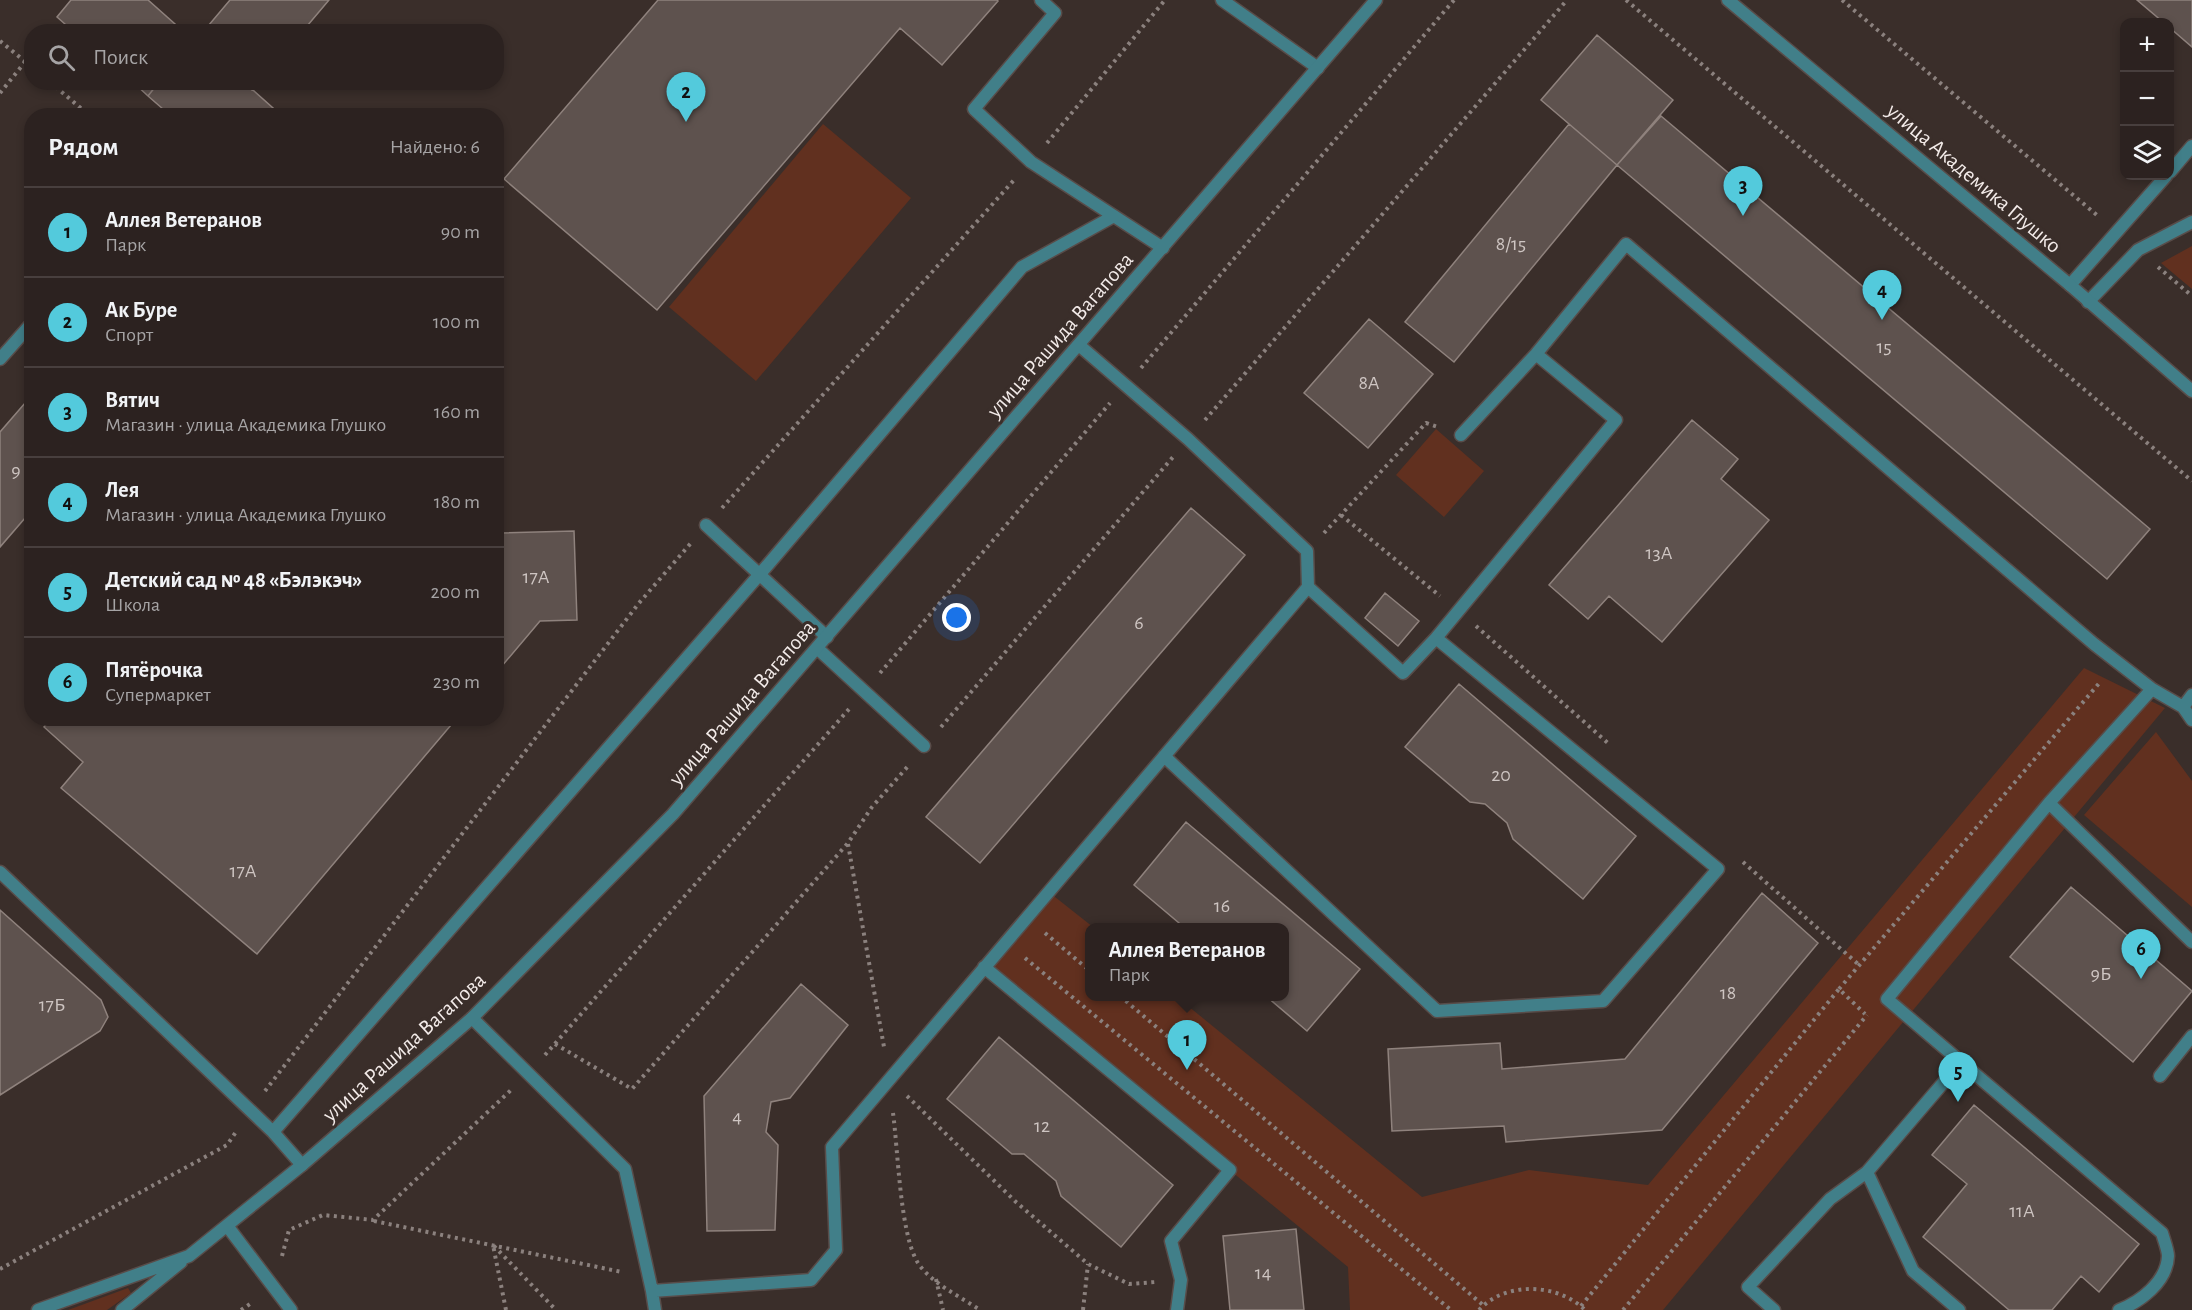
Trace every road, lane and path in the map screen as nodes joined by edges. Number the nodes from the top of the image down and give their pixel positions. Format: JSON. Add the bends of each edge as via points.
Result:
{"nodes":[{"id":1,"x":1041,"y":0,"type":"edge"},
{"id":2,"x":1165,"y":0,"type":"edge"},
{"id":3,"x":1222,"y":0,"type":"edge"},
{"id":4,"x":1376,"y":0,"type":"edge"},
{"id":5,"x":1567,"y":0,"type":"edge"},
{"id":6,"x":1626,"y":0,"type":"edge"},
{"id":7,"x":1728,"y":0,"type":"edge"},
{"id":8,"x":1842,"y":0,"type":"edge"},
{"id":9,"x":0,"y":40,"type":"edge"},
{"id":10,"x":24,"y":61,"type":"edge"},
{"id":11,"x":24,"y":63,"type":"edge"},
{"id":12,"x":1318,"y":68,"type":"junction"},
{"id":13,"x":59,"y":90,"type":"edge"},
{"id":14,"x":0,"y":93,"type":"edge"},
{"id":15,"x":81,"y":108,"type":"edge"},
{"id":16,"x":2192,"y":146,"type":"edge"},
{"id":17,"x":1031,"y":162,"type":"junction"},
{"id":18,"x":2174,"y":166,"type":"edge"},
{"id":19,"x":2162,"y":180,"type":"edge"},
{"id":20,"x":1114,"y":216,"type":"junction"},
{"id":21,"x":2192,"y":222,"type":"edge"},
{"id":22,"x":2117,"y":232,"type":"junction"},
{"id":23,"x":1162,"y":248,"type":"junction"},
{"id":24,"x":2138,"y":250,"type":"junction"},
{"id":25,"x":2070,"y":285,"type":"junction"},
{"id":26,"x":2192,"y":296,"type":"edge"},
{"id":27,"x":2088,"y":302,"type":"junction"},
{"id":28,"x":24,"y":332,"type":"edge"},
{"id":29,"x":1080,"y":346,"type":"junction"},
{"id":30,"x":1536,"y":354,"type":"junction"},
{"id":31,"x":0,"y":359,"type":"edge"},
{"id":32,"x":2192,"y":391,"type":"edge"},
{"id":33,"x":1461,"y":435,"type":"joint"},
{"id":34,"x":1188,"y":439,"type":"junction"},
{"id":35,"x":2192,"y":481,"type":"edge"},
{"id":36,"x":1341,"y":515,"type":"junction"},
{"id":37,"x":706,"y":525,"type":"junction"},
{"id":38,"x":1307,"y":551,"type":"junction"},
{"id":39,"x":760,"y":574,"type":"junction"},
{"id":40,"x":1308,"y":587,"type":"junction"},
{"id":41,"x":1458,"y":611,"type":"junction"},
{"id":42,"x":827,"y":637,"type":"junction"},
{"id":43,"x":1436,"y":638,"type":"junction"},
{"id":44,"x":817,"y":648,"type":"junction"},
{"id":45,"x":2117,"y":662,"type":"junction"},
{"id":46,"x":2152,"y":689,"type":"junction"},
{"id":47,"x":2192,"y":695,"type":"edge"},
{"id":48,"x":2183,"y":708,"type":"junction"},
{"id":49,"x":2192,"y":720,"type":"edge"},
{"id":50,"x":924,"y":746,"type":"junction"},
{"id":51,"x":1164,"y":756,"type":"junction"},
{"id":52,"x":2049,"y":803,"type":"junction"},
{"id":53,"x":848,"y":843,"type":"junction"},
{"id":54,"x":0,"y":872,"type":"edge"},
{"id":55,"x":1027,"y":917,"type":"junction"},
{"id":56,"x":1006,"y":942,"type":"junction"},
{"id":57,"x":2192,"y":942,"type":"edge"},
{"id":58,"x":984,"y":968,"type":"junction"},
{"id":59,"x":1085,"y":968,"type":"edge"},
{"id":60,"x":1839,"y":989,"type":"junction"},
{"id":61,"x":1887,"y":999,"type":"junction"},
{"id":62,"x":1126,"y":1001,"type":"edge"},
{"id":63,"x":1867,"y":1015,"type":"junction"},
{"id":64,"x":472,"y":1018,"type":"junction"},
{"id":65,"x":2192,"y":1036,"type":"edge"},
{"id":66,"x":555,"y":1044,"type":"dead end"},
{"id":67,"x":1961,"y":1062,"type":"junction"},
{"id":68,"x":2160,"y":1076,"type":"dead end"},
{"id":69,"x":890,"y":1080,"type":"junction"},
{"id":70,"x":250,"y":1111,"type":"junction"},
{"id":71,"x":273,"y":1132,"type":"junction"},
{"id":72,"x":302,"y":1165,"type":"junction"},
{"id":73,"x":1867,"y":1172,"type":"junction"},
{"id":74,"x":373,"y":1220,"type":"dead end"},
{"id":75,"x":228,"y":1227,"type":"junction"},
{"id":76,"x":493,"y":1245,"type":"junction"},
{"id":77,"x":189,"y":1256,"type":"junction"},
{"id":78,"x":1089,"y":1264,"type":"junction"},
{"id":79,"x":0,"y":1269,"type":"edge"},
{"id":80,"x":936,"y":1279,"type":"junction"},
{"id":81,"x":1181,"y":1280,"type":"junction"},
{"id":82,"x":650,"y":1284,"type":"junction"},
{"id":83,"x":1483,"y":1305,"type":"junction"},
{"id":84,"x":1583,"y":1308,"type":"edge"},
{"id":85,"x":38,"y":1310,"type":"edge"},
{"id":86,"x":122,"y":1310,"type":"edge"},
{"id":87,"x":291,"y":1310,"type":"edge"},
{"id":88,"x":506,"y":1310,"type":"edge"},
{"id":89,"x":556,"y":1310,"type":"edge"},
{"id":90,"x":655,"y":1310,"type":"edge"},
{"id":91,"x":943,"y":1310,"type":"edge"},
{"id":92,"x":980,"y":1310,"type":"edge"},
{"id":93,"x":1083,"y":1310,"type":"edge"},
{"id":94,"x":1177,"y":1310,"type":"edge"},
{"id":95,"x":1451,"y":1310,"type":"edge"},
{"id":96,"x":1479,"y":1310,"type":"edge"},
{"id":97,"x":1623,"y":1310,"type":"edge"},
{"id":98,"x":1774,"y":1310,"type":"edge"},
{"id":99,"x":1959,"y":1310,"type":"edge"},
{"id":100,"x":2119,"y":1310,"type":"edge"}],
"edges":[{"from":1,"to":17,"type":"street","via":[[1055,13],[974,109]]},
{"from":2,"to":17,"type":"path"},
{"from":3,"to":12,"type":"street"},
{"from":4,"to":12,"type":"street","name":"улица Рашида Вагапова"},
{"from":5,"to":34,"type":"path"},
{"from":6,"to":35,"type":"path"},
{"from":7,"to":25,"type":"street","name":"улица Академика Глушко"},
{"from":8,"to":22,"type":"path"},
{"from":9,"to":10,"type":"path"},
{"from":11,"to":14,"type":"path"},
{"from":12,"to":23,"type":"street","name":"улица Рашида Вагапова"},
{"from":13,"to":15,"type":"path"},
{"from":16,"to":18,"type":"street"},
{"from":17,"to":20,"type":"street"},
{"from":17,"to":37,"type":"path"},
{"from":19,"to":22,"type":"street"},
{"from":20,"to":23,"type":"street"},
{"from":20,"to":39,"type":"street","via":[[1022,267]]},
{"from":21,"to":24,"type":"street"},
{"from":22,"to":25,"type":"street"},
{"from":23,"to":29,"type":"street","name":"улица Рашида Вагапова"},
{"from":24,"to":26,"type":"path"},
{"from":24,"to":27,"type":"street"},
{"from":25,"to":27,"type":"street","name":"улица Академика Глушко"},
{"from":27,"to":32,"type":"street","name":"улица Академика Глушко"},
{"from":28,"to":31,"type":"street"},
{"from":29,"to":34,"type":"street"},
{"from":29,"to":42,"type":"street","name":"улица Рашида Вагапова"},
{"from":30,"to":33,"type":"street"},
{"from":30,"to":41,"type":"street","via":[[1616,420]]},
{"from":30,"to":45,"type":"street","via":[[1626,244]]},
{"from":33,"to":36,"type":"path","via":[[1426,423]]},
{"from":34,"to":38,"type":"street"},
{"from":34,"to":50,"type":"path"},
{"from":36,"to":38,"type":"path"},
{"from":36,"to":41,"type":"path"},
{"from":37,"to":39,"type":"street"},
{"from":37,"to":70,"type":"path","via":[[639,603]]},
{"from":38,"to":40,"type":"street"},
{"from":39,"to":42,"type":"street"},
{"from":39,"to":71,"type":"street"},
{"from":40,"to":43,"type":"street","via":[[1403,673]]},
{"from":40,"to":51,"type":"street"},
{"from":41,"to":43,"type":"street"},
{"from":42,"to":44,"type":"street","name":"улица Рашида Вагапова"},
{"from":43,"to":51,"type":"street","via":[[1718,869],[1603,1001],[1437,1011]]},
{"from":44,"to":50,"type":"street"},
{"from":44,"to":64,"type":"street","name":"улица Рашида Вагапова","via":[[673,814]]},
{"from":45,"to":46,"type":"street"},
{"from":45,"to":60,"type":"path"},
{"from":46,"to":48,"type":"street"},
{"from":46,"to":52,"type":"street"},
{"from":47,"to":48,"type":"street"},
{"from":48,"to":49,"type":"street"},
{"from":50,"to":53,"type":"path","via":[[872,807]]},
{"from":51,"to":55,"type":"street"},
{"from":52,"to":57,"type":"street"},
{"from":52,"to":61,"type":"street"},
{"from":53,"to":66,"type":"path","via":[[632,1089]]},
{"from":53,"to":69,"type":"path"},
{"from":54,"to":70,"type":"street"},
{"from":55,"to":56,"type":"street"},
{"from":55,"to":59,"type":"path"},
{"from":56,"to":58,"type":"street"},
{"from":56,"to":95,"type":"path"},
{"from":58,"to":69,"type":"street"},
{"from":58,"to":81,"type":"street","via":[[1230,1170],[1171,1241]]},
{"from":60,"to":63,"type":"path"},
{"from":60,"to":84,"type":"path"},
{"from":61,"to":63,"type":"path"},
{"from":61,"to":67,"type":"street"},
{"from":62,"to":83,"type":"path"},
{"from":63,"to":97,"type":"path"},
{"from":64,"to":72,"type":"street","name":"улица Рашида Вагапова"},
{"from":64,"to":82,"type":"street","via":[[625,1169]]},
{"from":65,"to":68,"type":"street"},
{"from":67,"to":73,"type":"street"},
{"from":67,"to":100,"type":"street","via":[[2162,1233],[2168,1256],[2163,1274],[2138,1302]]},
{"from":69,"to":78,"type":"path","via":[[1017,1202]]},
{"from":69,"to":80,"type":"path","via":[[907,1232],[918,1263]]},
{"from":69,"to":82,"type":"street","via":[[832,1147],[836,1250],[811,1280]]},
{"from":70,"to":71,"type":"street"},
{"from":70,"to":79,"type":"path","via":[[227,1145]]},
{"from":71,"to":72,"type":"street"},
{"from":72,"to":75,"type":"street","name":"улица Рашида Вагапова"},
{"from":73,"to":98,"type":"street","via":[[1830,1199],[1748,1287]]},
{"from":73,"to":99,"type":"street","via":[[1913,1271]]},
{"from":74,"to":76,"type":"path"},
{"from":75,"to":77,"type":"street","name":"улица Рашида Вагапова"},
{"from":75,"to":87,"type":"street"},
{"from":76,"to":82,"type":"path"},
{"from":76,"to":88,"type":"path"},
{"from":76,"to":89,"type":"path"},
{"from":77,"to":85,"type":"street","name":"улица Рашида Вагапова"},
{"from":77,"to":86,"type":"street"},
{"from":78,"to":81,"type":"path","via":[[1129,1284]]},
{"from":78,"to":93,"type":"path"},
{"from":80,"to":91,"type":"path"},
{"from":80,"to":92,"type":"path"},
{"from":81,"to":94,"type":"street"},
{"from":82,"to":90,"type":"street"},
{"from":83,"to":84,"type":"path","via":[[1501,1294],[1522,1289],[1563,1295]]},
{"from":83,"to":96,"type":"path"}]}
